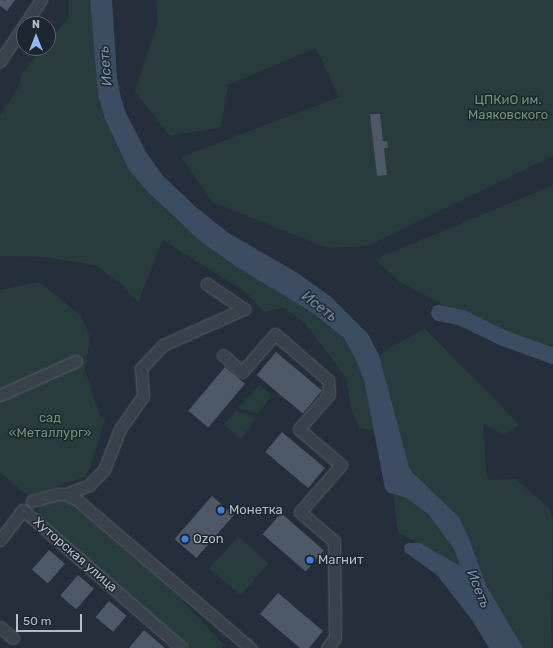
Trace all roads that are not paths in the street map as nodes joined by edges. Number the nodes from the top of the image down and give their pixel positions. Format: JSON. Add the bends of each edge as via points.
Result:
{"nodes":[{"id":1,"x":41,"y":0,"type":"edge"},
{"id":2,"x":0,"y":60,"type":"edge"},
{"id":3,"x":207,"y":284,"type":"dead end"},
{"id":4,"x":223,"y":355,"type":"dead end"},
{"id":5,"x":76,"y":360,"type":"dead end"},
{"id":6,"x":0,"y":395,"type":"edge"},
{"id":7,"x":66,"y":494,"type":"junction"},
{"id":8,"x":32,"y":501,"type":"dead end"},
{"id":9,"x":0,"y":540,"type":"edge"},
{"id":10,"x":0,"y":627,"type":"edge"},
{"id":11,"x":13,"y":638,"type":"dead end"},
{"id":12,"x":182,"y":648,"type":"edge"},
{"id":13,"x":250,"y":648,"type":"edge"},
{"id":14,"x":327,"y":648,"type":"edge"}],
"edges":[{"from":1,"to":2,"type":"street"},
{"from":3,"to":7,"type":"street","via":[[244,309],[163,345],[141,368],[143,396],[120,429],[104,470],[89,485]]},
{"from":4,"to":14,"type":"street","via":[[242,372],[275,334],[328,380],[329,394],[299,429],[341,464],[300,512],[334,541],[335,638]]},
{"from":5,"to":6,"type":"street"},
{"from":7,"to":8,"type":"street","via":[[56,494]]},
{"from":7,"to":13,"type":"street","via":[[78,500]]},
{"from":9,"to":12,"type":"street","name":"Хуторская улица","via":[[23,510]]},
{"from":10,"to":11,"type":"street"}]}
